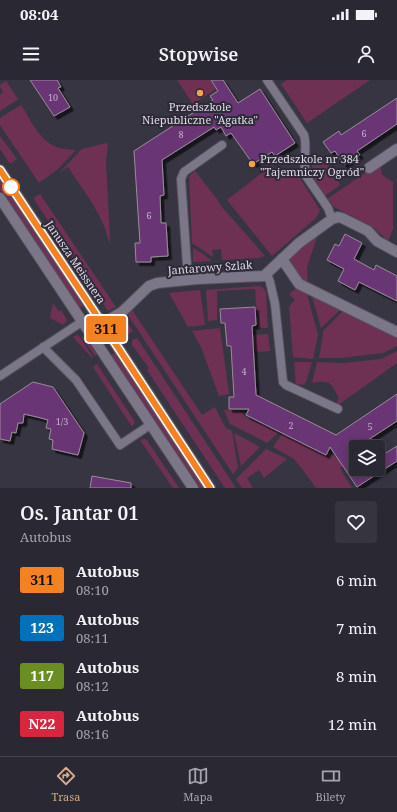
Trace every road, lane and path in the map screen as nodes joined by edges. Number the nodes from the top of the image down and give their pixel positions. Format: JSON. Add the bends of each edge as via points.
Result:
{"nodes":[{"id":1,"x":267,"y":80,"type":"edge"},
{"id":2,"x":222,"y":145,"type":"dead end"},
{"id":3,"x":397,"y":149,"type":"edge"},
{"id":4,"x":369,"y":168,"type":"dead end"},
{"id":5,"x":0,"y":170,"type":"edge"},
{"id":6,"x":0,"y":198,"type":"edge"},
{"id":7,"x":332,"y":219,"type":"junction"},
{"id":8,"x":397,"y":252,"type":"edge"},
{"id":9,"x":282,"y":259,"type":"junction"},
{"id":10,"x":267,"y":274,"type":"junction"},
{"id":11,"x":185,"y":280,"type":"junction"},
{"id":12,"x":83,"y":321,"type":"junction"},
{"id":13,"x":102,"y":324,"type":"junction"},
{"id":14,"x":397,"y":332,"type":"edge"},
{"id":15,"x":43,"y":347,"type":"junction"},
{"id":16,"x":0,"y":376,"type":"edge"},
{"id":17,"x":338,"y":409,"type":"dead end"},
{"id":18,"x":150,"y":425,"type":"junction"},
{"id":19,"x":193,"y":488,"type":"edge"},
{"id":20,"x":210,"y":488,"type":"edge"}],
"edges":[{"from":1,"to":7,"type":"lane","via":[[304,135],[306,176],[328,208]]},
{"from":2,"to":11,"type":"lane","via":[[184,172],[181,179]]},
{"from":3,"to":4,"type":"street"},
{"from":5,"to":13,"type":"street","name":"Janusza Meissnera"},
{"from":6,"to":12,"type":"street"},
{"from":7,"to":8,"type":"street","via":[[342,218],[368,231],[377,241]]},
{"from":7,"to":9,"type":"street","name":"Jantarowy Szlak"},
{"from":9,"to":10,"type":"street","name":"Jantarowy Szlak"},
{"from":9,"to":14,"type":"street","via":[[299,284]]},
{"from":10,"to":11,"type":"street","name":"Jantarowy Szlak"},
{"from":10,"to":17,"type":"lane","via":[[275,304],[283,382]]},
{"from":11,"to":13,"type":"street","name":"Jantarowy Szlak","via":[[152,284],[122,312]]},
{"from":12,"to":13,"type":"street"},
{"from":12,"to":15,"type":"lane"},
{"from":12,"to":18,"type":"street"},
{"from":13,"to":20,"type":"street","name":"Janusza Meissnera"},
{"from":15,"to":16,"type":"lane"},
{"from":15,"to":18,"type":"lane","via":[[76,380],[120,445]]},
{"from":18,"to":19,"type":"street"}]}
